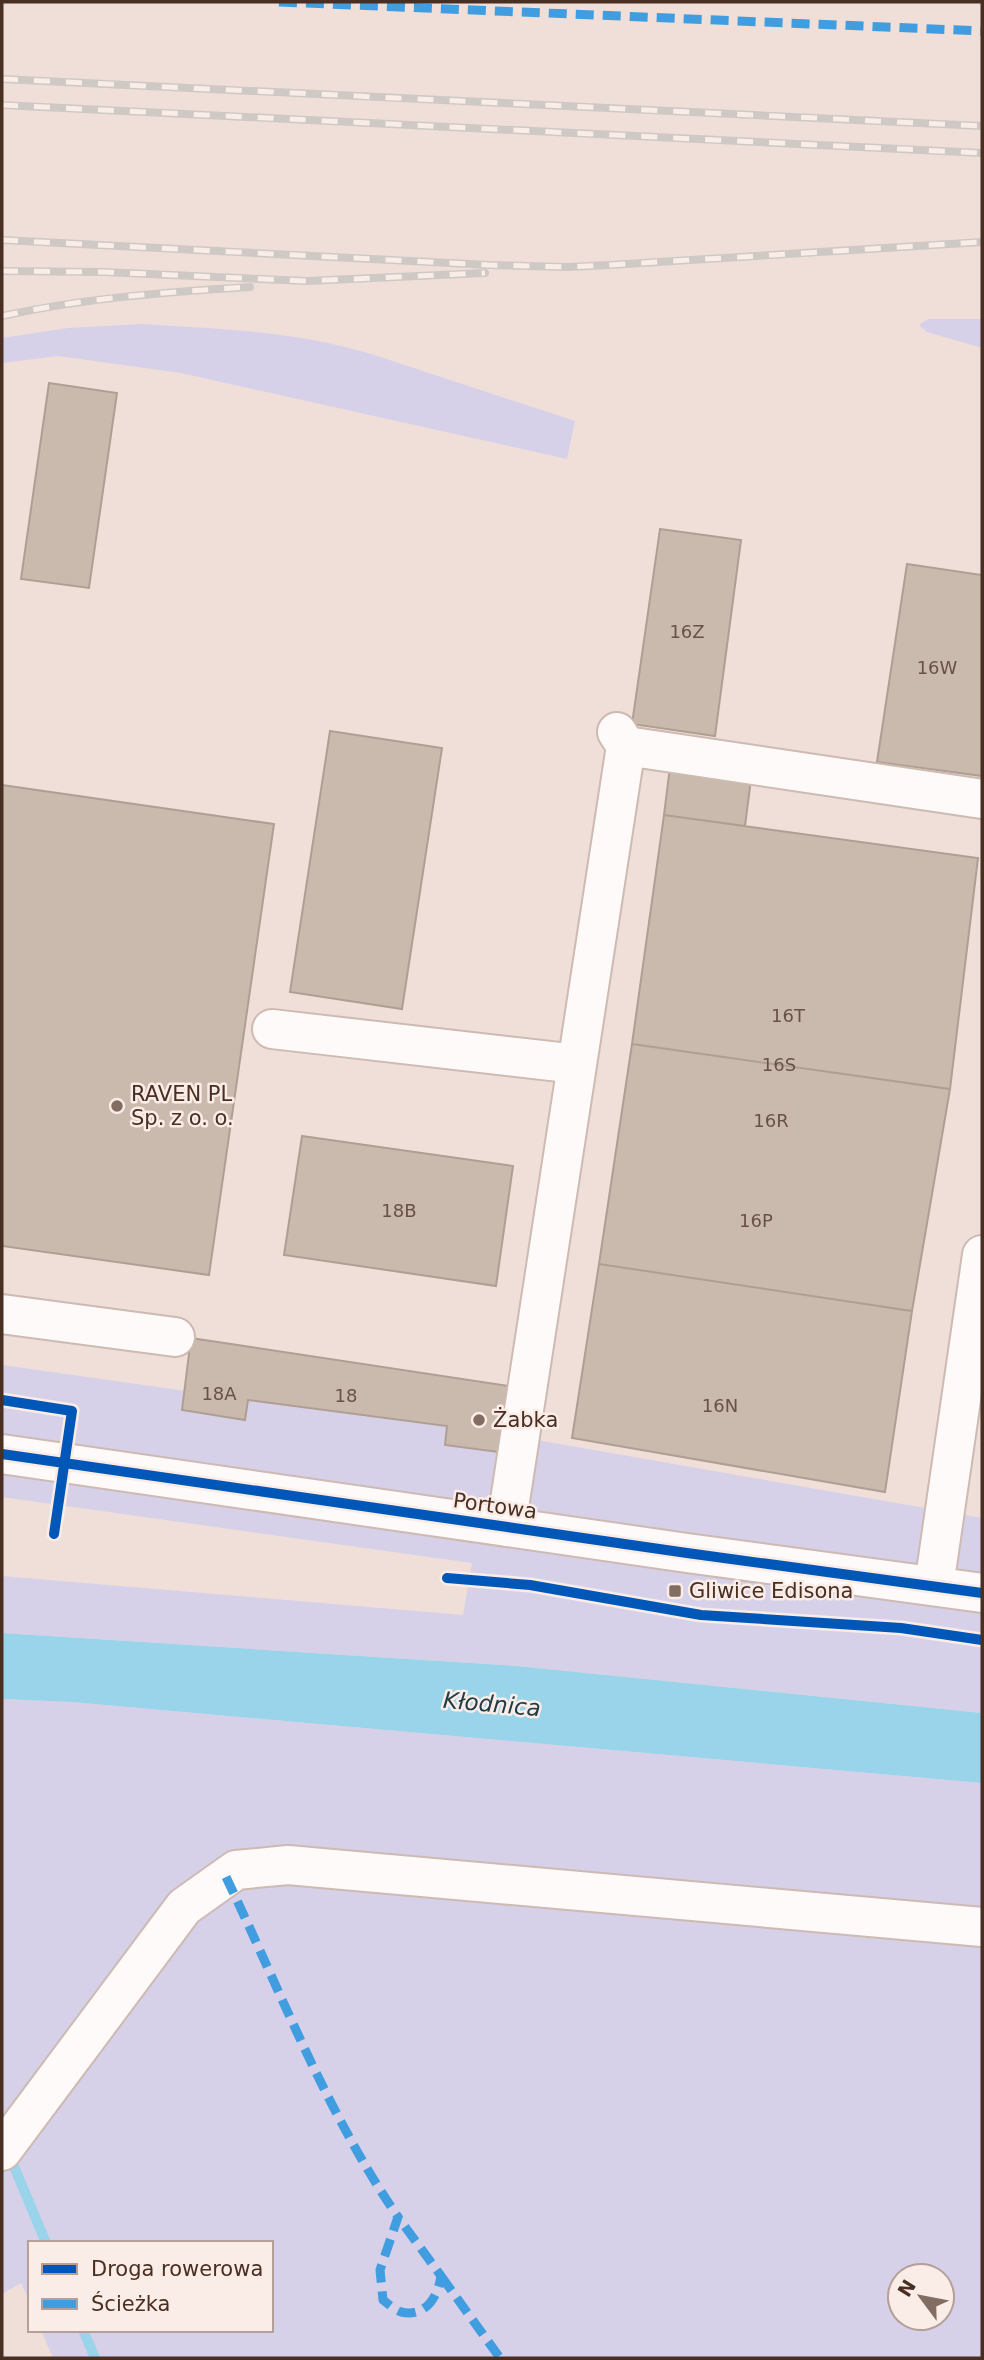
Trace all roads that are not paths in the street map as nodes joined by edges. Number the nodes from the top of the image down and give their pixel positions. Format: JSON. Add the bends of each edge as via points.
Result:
{"nodes":[{"id":1,"x":982,"y":799,"type":"edge"},
{"id":2,"x":272,"y":1029,"type":"dead end"},
{"id":3,"x":577,"y":1064,"type":"junction"},
{"id":4,"x":982,"y":1255,"type":"edge"},
{"id":5,"x":2,"y":1314,"type":"edge"},
{"id":6,"x":175,"y":1337,"type":"dead end"},
{"id":7,"x":2,"y":1454,"type":"edge"},
{"id":8,"x":506,"y":1527,"type":"junction"},
{"id":9,"x":934,"y":1586,"type":"junction"},
{"id":10,"x":982,"y":1593,"type":"edge"},
{"id":11,"x":982,"y":1927,"type":"edge"},
{"id":12,"x":9,"y":2141,"type":"edge"}],
"edges":[{"from":1,"to":3,"type":"street","via":[[622,739]]},
{"from":2,"to":3,"type":"street"},
{"from":3,"to":8,"type":"street"},
{"from":4,"to":9,"type":"street"},
{"from":5,"to":6,"type":"street"},
{"from":7,"to":8,"type":"street","name":"Portowa"},
{"from":8,"to":9,"type":"street","name":"Portowa"},
{"from":9,"to":10,"type":"street","name":"Portowa"},
{"from":11,"to":12,"type":"street","via":[[288,1865],[236,1870],[184,1907]]}]}
